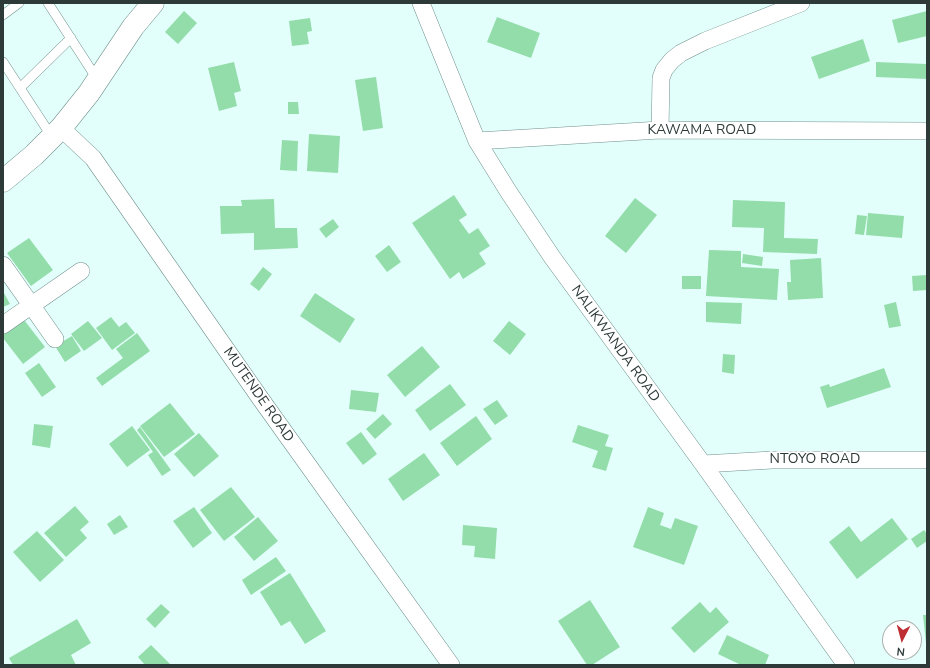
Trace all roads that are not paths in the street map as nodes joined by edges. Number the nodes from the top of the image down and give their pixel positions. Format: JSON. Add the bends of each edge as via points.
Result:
{"nodes":[{"id":1,"x":19,"y":3,"type":"edge"},
{"id":2,"x":48,"y":3,"type":"edge"},
{"id":3,"x":421,"y":3,"type":"edge"},
{"id":4,"x":801,"y":3,"type":"edge"},
{"id":5,"x":151,"y":4,"type":"edge"},
{"id":6,"x":3,"y":15,"type":"edge"},
{"id":7,"x":71,"y":38,"type":"junction"},
{"id":8,"x":3,"y":62,"type":"edge"},
{"id":9,"x":98,"y":80,"type":"junction"},
{"id":10,"x":20,"y":88,"type":"junction"},
{"id":11,"x":660,"y":130,"type":"junction"},
{"id":12,"x":927,"y":131,"type":"edge"},
{"id":13,"x":57,"y":132,"type":"junction"},
{"id":14,"x":477,"y":141,"type":"junction"},
{"id":15,"x":3,"y":181,"type":"edge"},
{"id":16,"x":3,"y":265,"type":"edge"},
{"id":17,"x":81,"y":271,"type":"dead end"},
{"id":18,"x":31,"y":306,"type":"junction"},
{"id":19,"x":3,"y":325,"type":"edge"},
{"id":20,"x":54,"y":339,"type":"dead end"},
{"id":21,"x":927,"y":460,"type":"edge"},
{"id":22,"x":703,"y":464,"type":"junction"},
{"id":23,"x":452,"y":665,"type":"edge"},
{"id":24,"x":846,"y":665,"type":"edge"}],
"edges":[{"from":1,"to":6,"type":"lane"},
{"from":2,"to":7,"type":"lane"},
{"from":3,"to":14,"type":"street","name":"NALIKWANDA ROAD"},
{"from":4,"to":11,"type":"street","via":[[705,41],[672,60],[660,78]]},
{"from":5,"to":9,"type":"main road"},
{"from":7,"to":9,"type":"lane"},
{"from":7,"to":10,"type":"lane"},
{"from":8,"to":10,"type":"lane"},
{"from":9,"to":13,"type":"main road"},
{"from":10,"to":13,"type":"lane"},
{"from":11,"to":12,"type":"street","name":"KAWAMA ROAD"},
{"from":11,"to":14,"type":"street","name":"KAWAMA ROAD"},
{"from":13,"to":15,"type":"main road"},
{"from":13,"to":23,"type":"street","name":"MUTENDE ROAD","via":[[93,158],[250,385]]},
{"from":14,"to":22,"type":"street","name":"NALIKWANDA ROAD","via":[[552,257]]},
{"from":16,"to":18,"type":"street"},
{"from":17,"to":18,"type":"street"},
{"from":18,"to":19,"type":"street"},
{"from":18,"to":20,"type":"street"},
{"from":21,"to":22,"type":"street","name":"NTOYO ROAD","via":[[772,460]]},
{"from":22,"to":24,"type":"street","name":"NALIKWANDA ROAD"}]}
